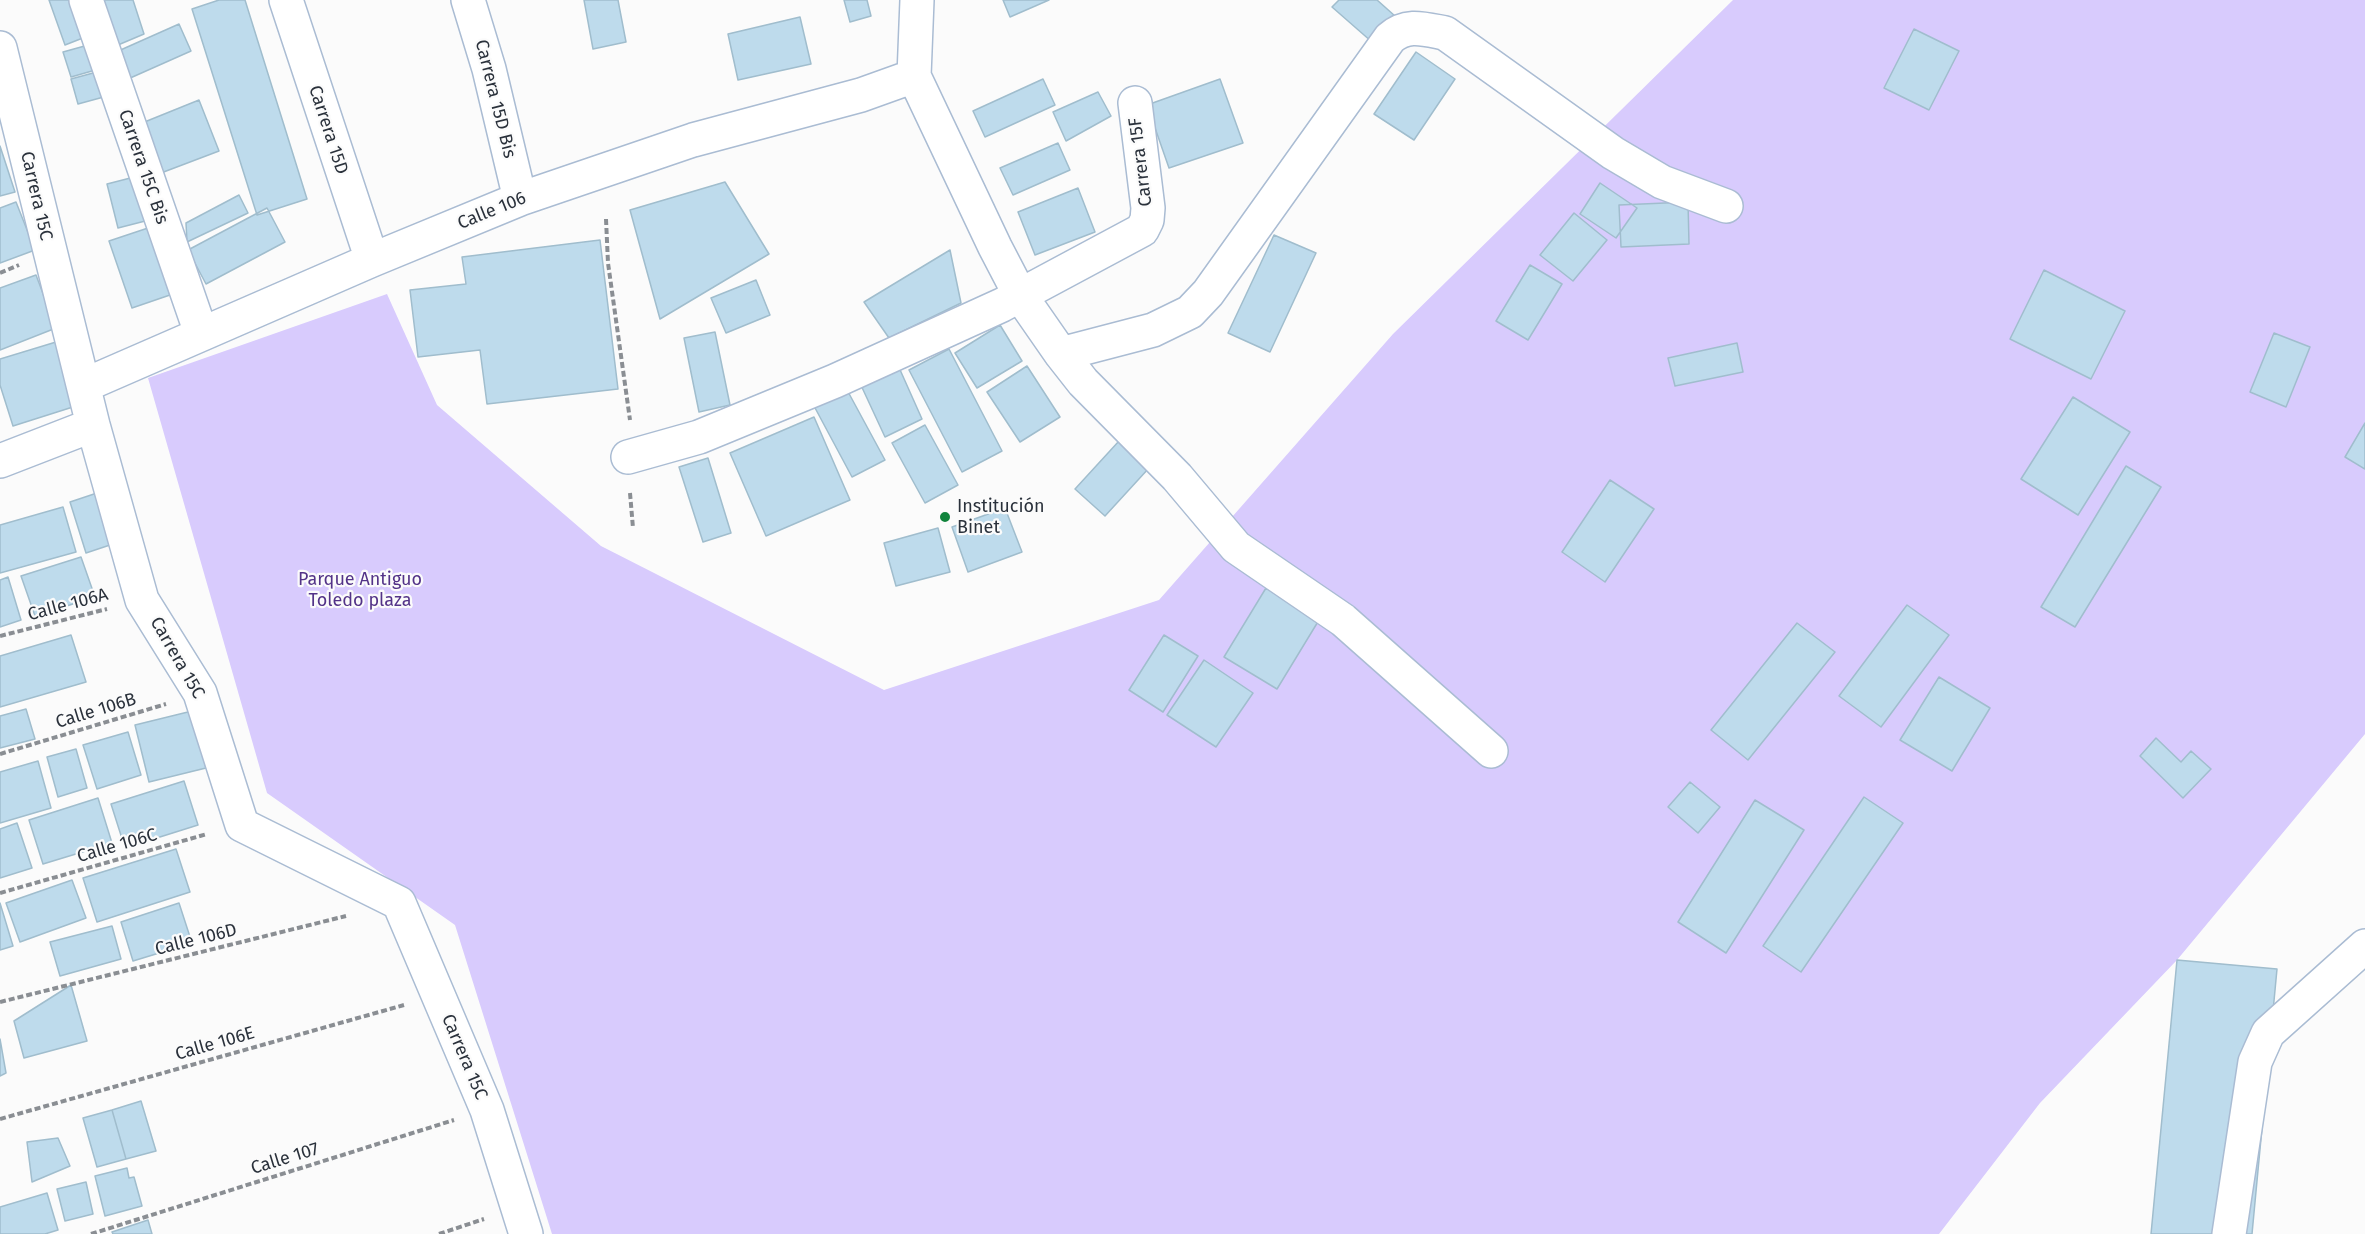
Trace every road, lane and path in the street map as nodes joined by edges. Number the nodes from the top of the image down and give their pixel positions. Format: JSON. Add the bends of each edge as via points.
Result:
{"nodes":[{"id":1,"x":86,"y":0,"type":"edge"},
{"id":2,"x":286,"y":0,"type":"edge"},
{"id":3,"x":468,"y":0,"type":"edge"},
{"id":4,"x":916,"y":0,"type":"edge"},
{"id":5,"x":0,"y":48,"type":"edge"},
{"id":6,"x":914,"y":76,"type":"junction"},
{"id":7,"x":1135,"y":103,"type":"dead end"},
{"id":8,"x":520,"y":199,"type":"junction"},
{"id":9,"x":1726,"y":206,"type":"dead end"},
{"id":10,"x":606,"y":219,"type":"dead end"},
{"id":11,"x":372,"y":260,"type":"junction"},
{"id":12,"x":1020,"y":295,"type":"junction"},
{"id":13,"x":201,"y":333,"type":"junction"},
{"id":14,"x":1062,"y":354,"type":"junction"},
{"id":15,"x":85,"y":385,"type":"junction"},
{"id":16,"x":93,"y":425,"type":"junction"},
{"id":17,"x":628,"y":457,"type":"junction"},
{"id":18,"x":0,"y":461,"type":"edge"},
{"id":19,"x":633,"y":528,"type":"dead end"},
{"id":20,"x":142,"y":600,"type":"junction"},
{"id":21,"x":0,"y":636,"type":"edge"},
{"id":22,"x":200,"y":693,"type":"junction"},
{"id":23,"x":1491,"y":751,"type":"dead end"},
{"id":24,"x":0,"y":754,"type":"edge"},
{"id":25,"x":242,"y":825,"type":"junction"},
{"id":26,"x":0,"y":893,"type":"edge"},
{"id":27,"x":399,"y":903,"type":"junction"},
{"id":28,"x":2365,"y":946,"type":"edge"},
{"id":29,"x":437,"y":996,"type":"junction"},
{"id":30,"x":0,"y":1002,"type":"edge"},
{"id":31,"x":487,"y":1110,"type":"junction"},
{"id":32,"x":0,"y":1119,"type":"edge"},
{"id":33,"x":523,"y":1221,"type":"edge"},
{"id":34,"x":91,"y":1234,"type":"edge"},
{"id":35,"x":439,"y":1234,"type":"edge"},
{"id":36,"x":2229,"y":1234,"type":"edge"}],
"edges":[{"from":1,"to":13,"type":"street","name":"Carrera 15C Bis"},
{"from":2,"to":11,"type":"street","name":"Carrera 15D"},
{"from":3,"to":8,"type":"street","name":"Carrera 15D Bis"},
{"from":4,"to":6,"type":"street"},
{"from":5,"to":15,"type":"street","name":"Carrera 15C"},
{"from":6,"to":8,"type":"street","name":"Calle 106","via":[[861,95],[693,140]]},
{"from":6,"to":12,"type":"street"},
{"from":7,"to":12,"type":"street","name":"Carrera 15F","via":[[1148,208],[1142,230]]},
{"from":8,"to":11,"type":"street","name":"Calle 106"},
{"from":9,"to":14,"type":"street","via":[[1662,182],[1613,153],[1445,33],[1417,27],[1400,29],[1208,293],[1190,312],[1153,330]]},
{"from":10,"to":17,"type":"path","via":[[608,263],[630,414]]},
{"from":11,"to":13,"type":"street","name":"Calle 106"},
{"from":12,"to":14,"type":"street"},
{"from":12,"to":17,"type":"street","via":[[835,381],[699,437]]},
{"from":13,"to":15,"type":"street","name":"Calle 106"},
{"from":14,"to":23,"type":"street","via":[[1083,382],[1177,477],[1236,547],[1343,620]]},
{"from":15,"to":16,"type":"street","name":"Carrera 15C"},
{"from":16,"to":18,"type":"street"},
{"from":16,"to":20,"type":"street","name":"Carrera 15C"},
{"from":17,"to":19,"type":"path"},
{"from":20,"to":21,"type":"path","name":"Calle 106A"},
{"from":20,"to":22,"type":"street","name":"Carrera 15C"},
{"from":22,"to":24,"type":"path","name":"Calle 106B"},
{"from":22,"to":25,"type":"street","name":"Carrera 15C"},
{"from":25,"to":26,"type":"path","name":"Calle 106C"},
{"from":25,"to":27,"type":"street"},
{"from":27,"to":29,"type":"street","name":"Carrera 15C"},
{"from":27,"to":30,"type":"path","name":"Calle 106D"},
{"from":28,"to":36,"type":"street","via":[[2268,1033],[2255,1062]]},
{"from":29,"to":31,"type":"street","name":"Carrera 15C"},
{"from":29,"to":32,"type":"path","name":"Calle 106E"},
{"from":31,"to":33,"type":"street","name":"Carrera 15C"},
{"from":31,"to":34,"type":"path","name":"Calle 107"},
{"from":33,"to":35,"type":"path"}]}
